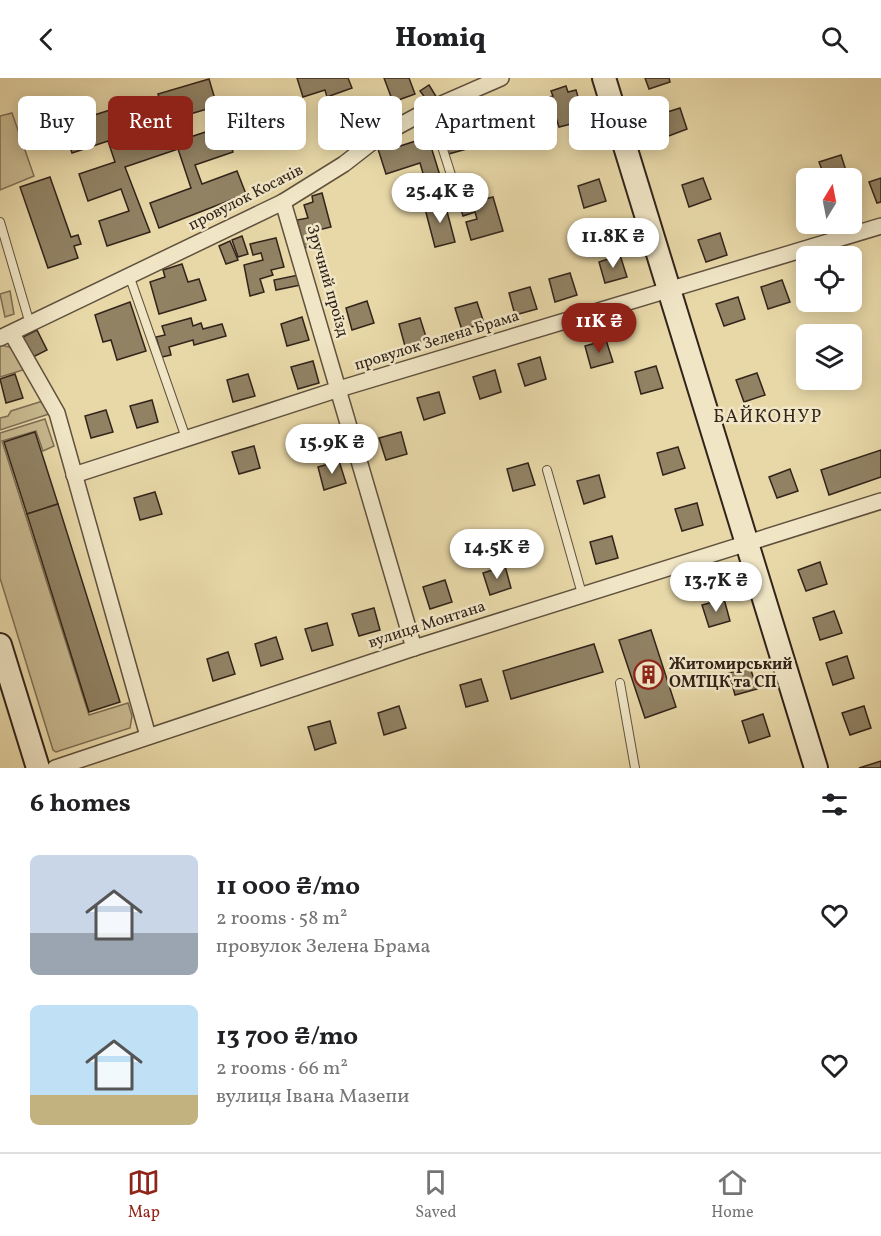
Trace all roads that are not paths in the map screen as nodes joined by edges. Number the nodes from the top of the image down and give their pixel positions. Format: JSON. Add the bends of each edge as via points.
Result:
{"nodes":[{"id":1,"x":501,"y":78,"type":"edge"},
{"id":2,"x":604,"y":78,"type":"edge"},
{"id":3,"x":460,"y":96,"type":"edge"},
{"id":4,"x":414,"y":118,"type":"edge"},
{"id":5,"x":443,"y":150,"type":"edge"},
{"id":6,"x":453,"y":181,"type":"dead end"},
{"id":7,"x":284,"y":202,"type":"junction"},
{"id":8,"x":0,"y":222,"type":"edge"},
{"id":9,"x":881,"y":226,"type":"edge"},
{"id":10,"x":129,"y":275,"type":"junction"},
{"id":11,"x":669,"y":291,"type":"junction"},
{"id":12,"x":30,"y":324,"type":"junction"},
{"id":13,"x":6,"y":336,"type":"edge"},
{"id":14,"x":339,"y":389,"type":"junction"},
{"id":15,"x":186,"y":438,"type":"junction"},
{"id":16,"x":547,"y":470,"type":"dead end"},
{"id":17,"x":74,"y":475,"type":"junction"},
{"id":18,"x":881,"y":501,"type":"edge"},
{"id":19,"x":747,"y":543,"type":"junction"},
{"id":20,"x":582,"y":594,"type":"junction"},
{"id":21,"x":0,"y":645,"type":"edge"},
{"id":22,"x":414,"y":648,"type":"junction"},
{"id":23,"x":620,"y":683,"type":"dead end"},
{"id":24,"x":148,"y":736,"type":"junction"},
{"id":25,"x":38,"y":768,"type":"edge"},
{"id":26,"x":55,"y":768,"type":"edge"},
{"id":27,"x":635,"y":768,"type":"edge"},
{"id":28,"x":816,"y":768,"type":"edge"}],
"edges":[{"from":1,"to":3,"type":"street","name":"провулок Косачів"},
{"from":2,"to":11,"type":"main road"},
{"from":4,"to":7,"type":"street","name":"провулок Косачів","via":[[380,136]]},
{"from":5,"to":6,"type":"lane"},
{"from":7,"to":10,"type":"street","name":"провулок Косачів"},
{"from":7,"to":14,"type":"street","name":"Зручний проїзд"},
{"from":8,"to":12,"type":"lane"},
{"from":9,"to":11,"type":"street","name":"провулок Зелена Брама"},
{"from":10,"to":12,"type":"street","name":"провулок Косачів"},
{"from":10,"to":15,"type":"lane"},
{"from":11,"to":14,"type":"street","name":"провулок Зелена Брама"},
{"from":11,"to":19,"type":"main road"},
{"from":12,"to":13,"type":"street","name":"провулок Косачів"},
{"from":13,"to":17,"type":"street","via":[[57,413]]},
{"from":14,"to":15,"type":"street","name":"провулок Зелена Брама"},
{"from":14,"to":22,"type":"street","name":"Зручний проїзд"},
{"from":15,"to":17,"type":"street","name":"провулок Зелена Брама"},
{"from":16,"to":20,"type":"lane"},
{"from":17,"to":24,"type":"street"},
{"from":18,"to":19,"type":"street","name":"вулиця Монтана"},
{"from":19,"to":20,"type":"street","name":"вулиця Монтана"},
{"from":19,"to":28,"type":"main road"},
{"from":20,"to":22,"type":"street","name":"вулиця Монтана"},
{"from":21,"to":25,"type":"main road"},
{"from":22,"to":24,"type":"street","name":"вулиця Монтана"},
{"from":23,"to":27,"type":"lane"},
{"from":24,"to":26,"type":"street","name":"вулиця Монтана"}]}
